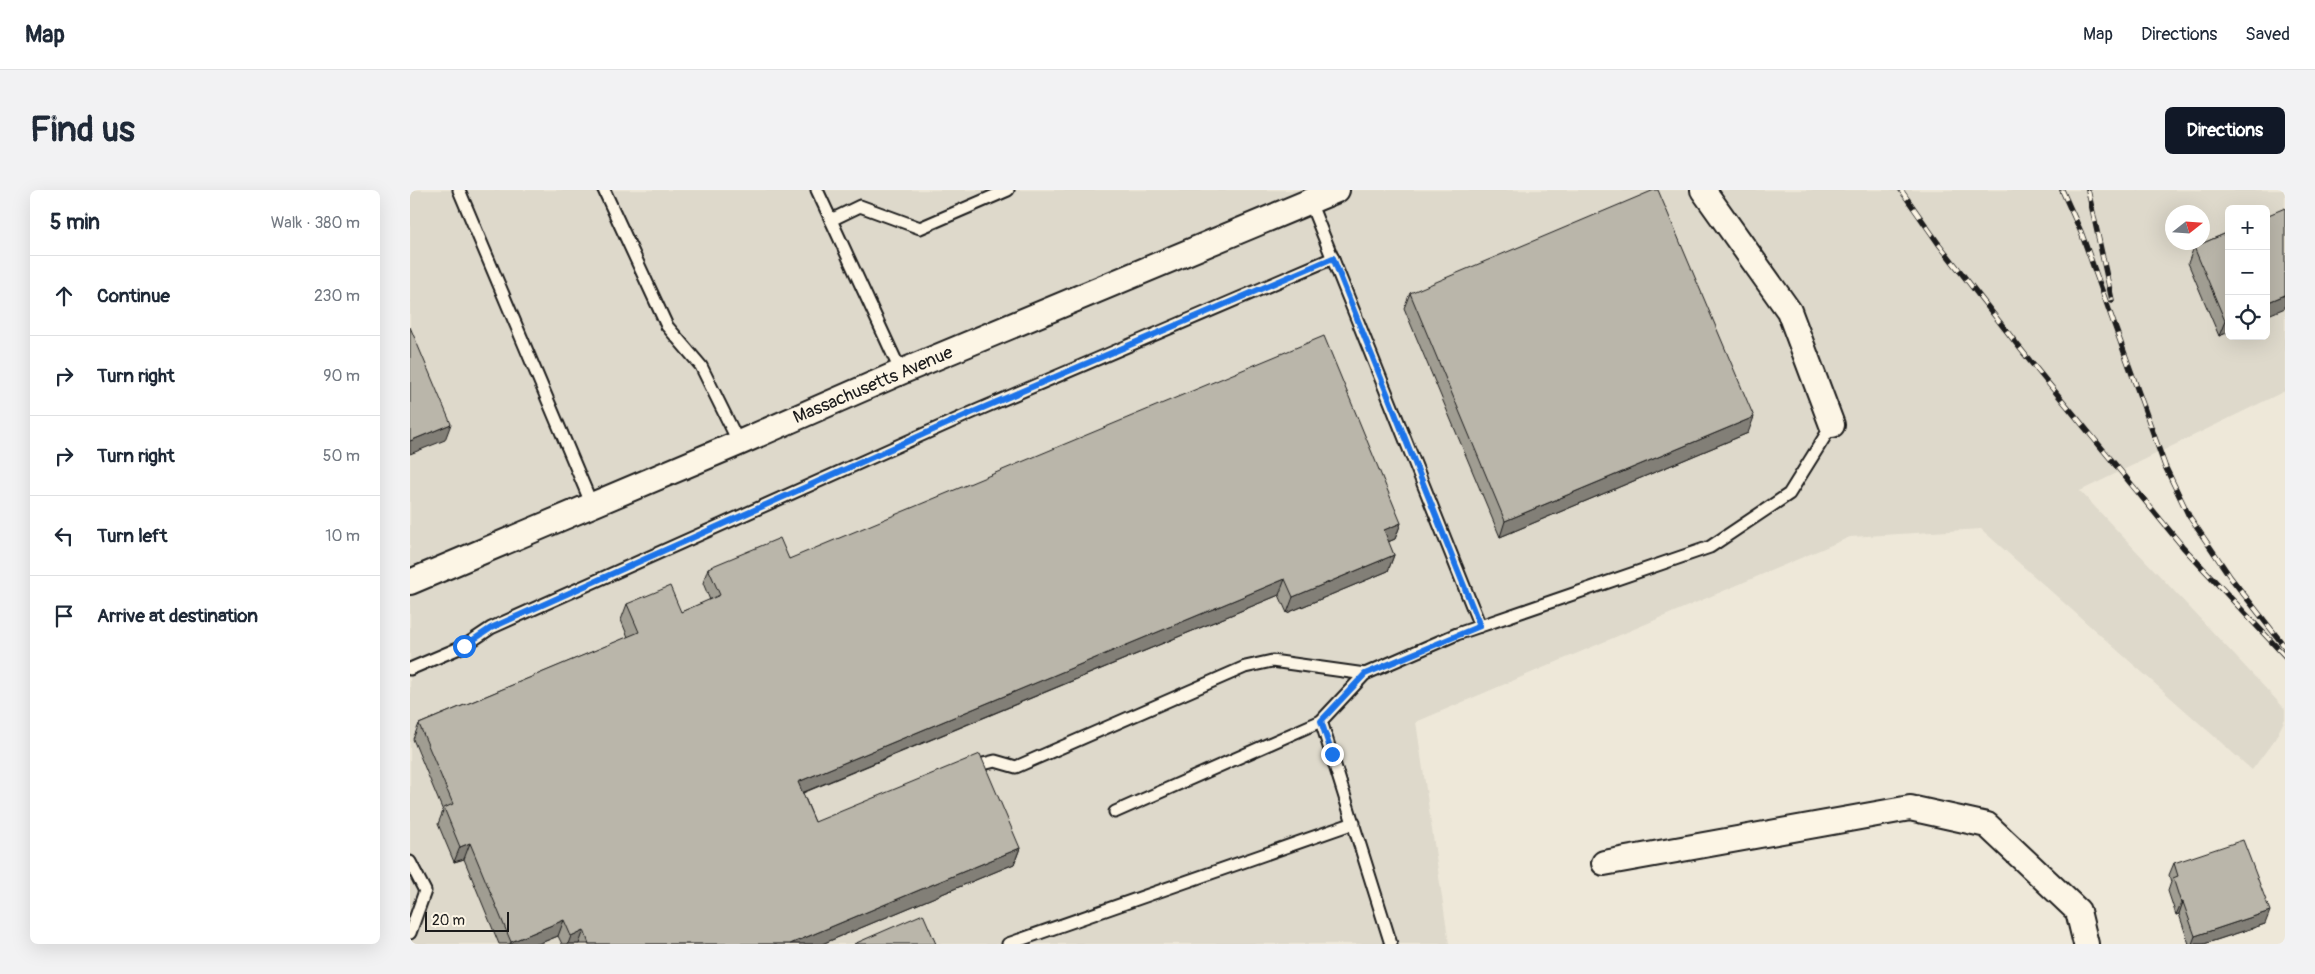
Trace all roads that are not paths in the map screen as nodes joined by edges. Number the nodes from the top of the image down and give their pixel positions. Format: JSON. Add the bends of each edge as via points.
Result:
{"nodes":[{"id":1,"x":459,"y":190,"type":"edge"},
{"id":2,"x":604,"y":190,"type":"edge"},
{"id":3,"x":818,"y":190,"type":"edge"},
{"id":4,"x":1008,"y":190,"type":"edge"},
{"id":5,"x":1337,"y":190,"type":"edge"},
{"id":6,"x":1703,"y":190,"type":"edge"},
{"id":7,"x":1310,"y":202,"type":"junction"},
{"id":8,"x":831,"y":220,"type":"junction"},
{"id":9,"x":1333,"y":258,"type":"junction"},
{"id":10,"x":901,"y":372,"type":"junction"},
{"id":11,"x":1832,"y":425,"type":"joint"},
{"id":12,"x":739,"y":443,"type":"junction"},
{"id":13,"x":592,"y":505,"type":"junction"},
{"id":14,"x":410,"y":582,"type":"edge"},
{"id":15,"x":1480,"y":626,"type":"junction"},
{"id":16,"x":410,"y":669,"type":"edge"},
{"id":17,"x":1365,"y":674,"type":"junction"},
{"id":18,"x":1321,"y":721,"type":"junction"},
{"id":19,"x":963,"y":770,"type":"edge"},
{"id":20,"x":1115,"y":812,"type":"dead end"},
{"id":21,"x":1354,"y":823,"type":"junction"},
{"id":22,"x":410,"y":862,"type":"edge"},
{"id":23,"x":1604,"y":864,"type":"dead end"},
{"id":24,"x":410,"y":933,"type":"edge"},
{"id":25,"x":1008,"y":944,"type":"edge"},
{"id":26,"x":1391,"y":944,"type":"edge"},
{"id":27,"x":2086,"y":944,"type":"edge"}],
"edges":[{"from":1,"to":13,"type":"lane"},
{"from":2,"to":12,"type":"lane","via":[[667,326],[701,366]]},
{"from":3,"to":8,"type":"lane"},
{"from":4,"to":8,"type":"lane","via":[[920,228],[860,206]]},
{"from":5,"to":7,"type":"street","name":"Massachusetts Avenue"},
{"from":6,"to":11,"type":"street","via":[[1789,311]]},
{"from":7,"to":9,"type":"lane"},
{"from":7,"to":10,"type":"street","name":"Massachusetts Avenue"},
{"from":8,"to":10,"type":"lane"},
{"from":9,"to":15,"type":"lane"},
{"from":9,"to":16,"type":"lane","via":[[971,413],[491,628],[464,646]]},
{"from":10,"to":12,"type":"street","name":"Massachusetts Avenue"},
{"from":11,"to":15,"type":"lane","via":[[1789,494],[1710,547]]},
{"from":12,"to":13,"type":"street","name":"Massachusetts Avenue"},
{"from":13,"to":14,"type":"street","name":"Massachusetts Avenue"},
{"from":15,"to":17,"type":"lane"},
{"from":17,"to":18,"type":"lane"},
{"from":17,"to":19,"type":"lane","via":[[1272,661],[1254,665],[1016,767],[995,761]]},
{"from":18,"to":20,"type":"lane"},
{"from":18,"to":21,"type":"lane"},
{"from":21,"to":25,"type":"lane"},
{"from":21,"to":26,"type":"lane"},
{"from":22,"to":24,"type":"lane","via":[[425,891]]},
{"from":23,"to":27,"type":"street","via":[[1910,808],[1987,825],[2078,912]]}]}
